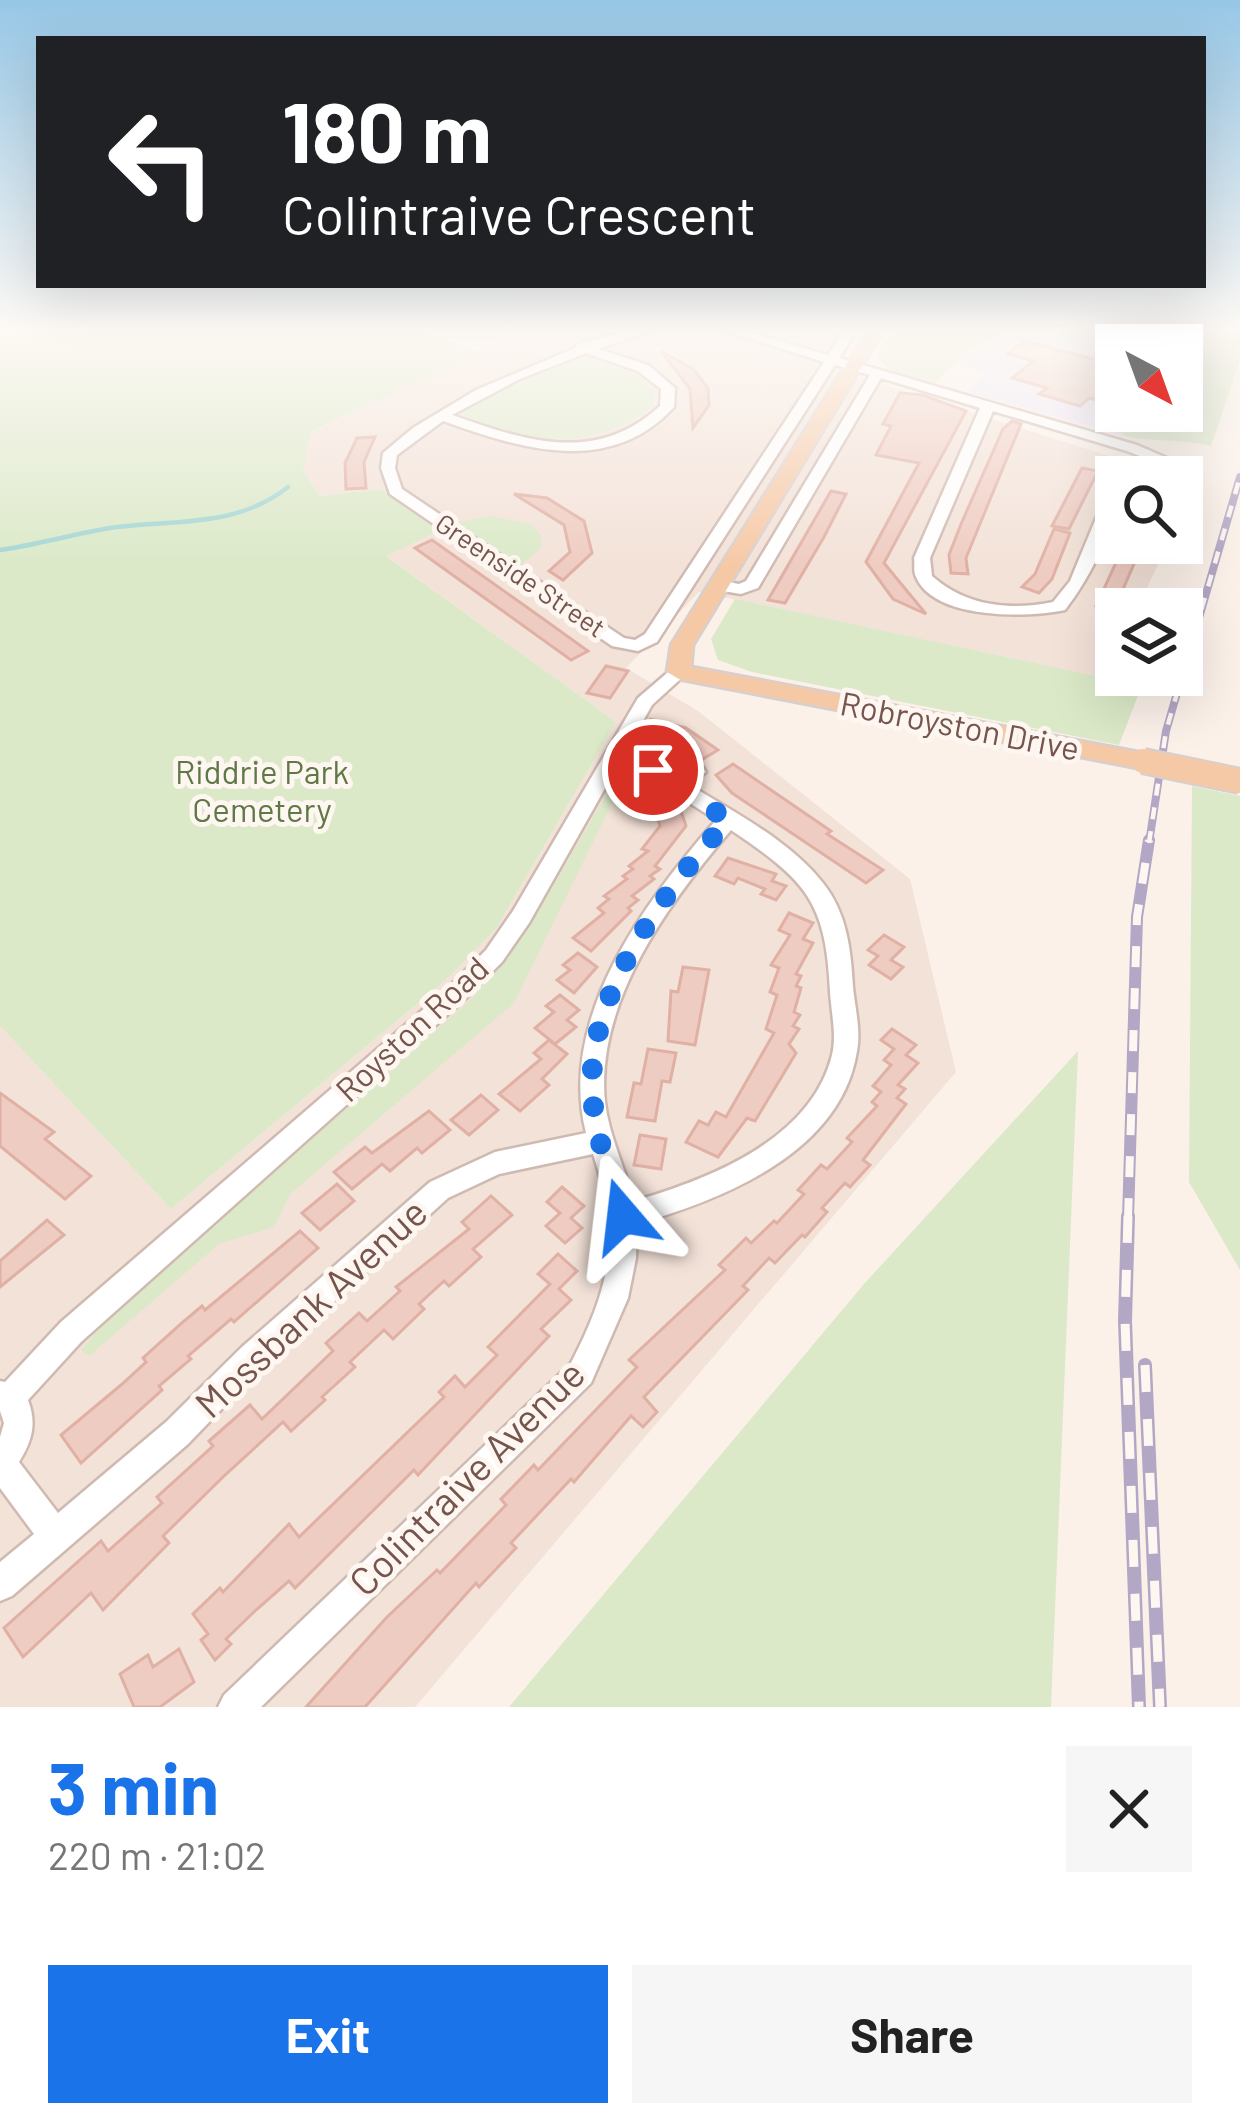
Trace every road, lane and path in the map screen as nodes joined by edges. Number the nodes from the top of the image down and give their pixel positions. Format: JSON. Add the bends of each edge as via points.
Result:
{"nodes":[{"id":1,"x":460,"y":408,"type":"edge"},
{"id":2,"x":666,"y":408,"type":"edge"},
{"id":3,"x":800,"y":408,"type":"edge"},
{"id":4,"x":827,"y":408,"type":"edge"},
{"id":5,"x":857,"y":408,"type":"edge"},
{"id":6,"x":987,"y":408,"type":"edge"},
{"id":7,"x":993,"y":408,"type":"edge"},
{"id":8,"x":443,"y":416,"type":"junction"},
{"id":9,"x":1133,"y":456,"type":"edge"},
{"id":10,"x":1095,"y":540,"type":"edge"},
{"id":11,"x":717,"y":585,"type":"junction"},
{"id":12,"x":679,"y":672,"type":"junction"},
{"id":13,"x":653,"y":770,"type":"dead end"},
{"id":14,"x":1240,"y":781,"type":"edge"},
{"id":15,"x":728,"y":820,"type":"junction"},
{"id":16,"x":600,"y":1141,"type":"junction"},
{"id":17,"x":623,"y":1216,"type":"junction"},
{"id":18,"x":5,"y":1397,"type":"edge"},
{"id":19,"x":0,"y":1462,"type":"edge"},
{"id":20,"x":56,"y":1536,"type":"junction"},
{"id":21,"x":0,"y":1584,"type":"edge"},
{"id":22,"x":236,"y":1707,"type":"edge"}],
"edges":[{"from":1,"to":8,"type":"street","name":"Greenside Street"},
{"from":2,"to":8,"type":"street","via":[[631,434],[551,447]]},
{"from":3,"to":8,"type":"street","name":"Greenside Street","via":[[651,638],[638,646],[618,642],[395,491],[390,453]]},
{"from":4,"to":11,"type":"main road","name":"Royston Road"},
{"from":5,"to":11,"type":"street","via":[[752,584]]},
{"from":6,"to":10,"type":"street","via":[[922,558],[924,577],[960,602],[1028,613],[1059,606]]},
{"from":7,"to":9,"type":"street"},
{"from":11,"to":12,"type":"main road","name":"Royston Road","via":[[682,645]]},
{"from":12,"to":14,"type":"main road","name":"Robroyston Drive","bridge":true},
{"from":12,"to":18,"type":"street","name":"Royston Road","via":[[646,703],[494,956]]},
{"from":13,"to":15,"type":"street","via":[[686,778]]},
{"from":15,"to":16,"type":"street","name":"Colintraive Avenue","via":[[678,876],[626,958],[592,1087]]},
{"from":15,"to":17,"type":"street","via":[[816,888],[838,931],[846,1054],[831,1093],[794,1134],[737,1174]]},
{"from":16,"to":17,"type":"street","name":"Colintraive Avenue"},
{"from":16,"to":20,"type":"street","name":"Mossbank Avenue","via":[[495,1163],[439,1190]]},
{"from":17,"to":22,"type":"street","name":"Colintraive Avenue","via":[[610,1316],[581,1373]]},
{"from":18,"to":19,"type":"street","via":[[17,1407],[19,1432]]},
{"from":19,"to":20,"type":"street"},
{"from":20,"to":21,"type":"street","name":"Mossbank Avenue"}]}
